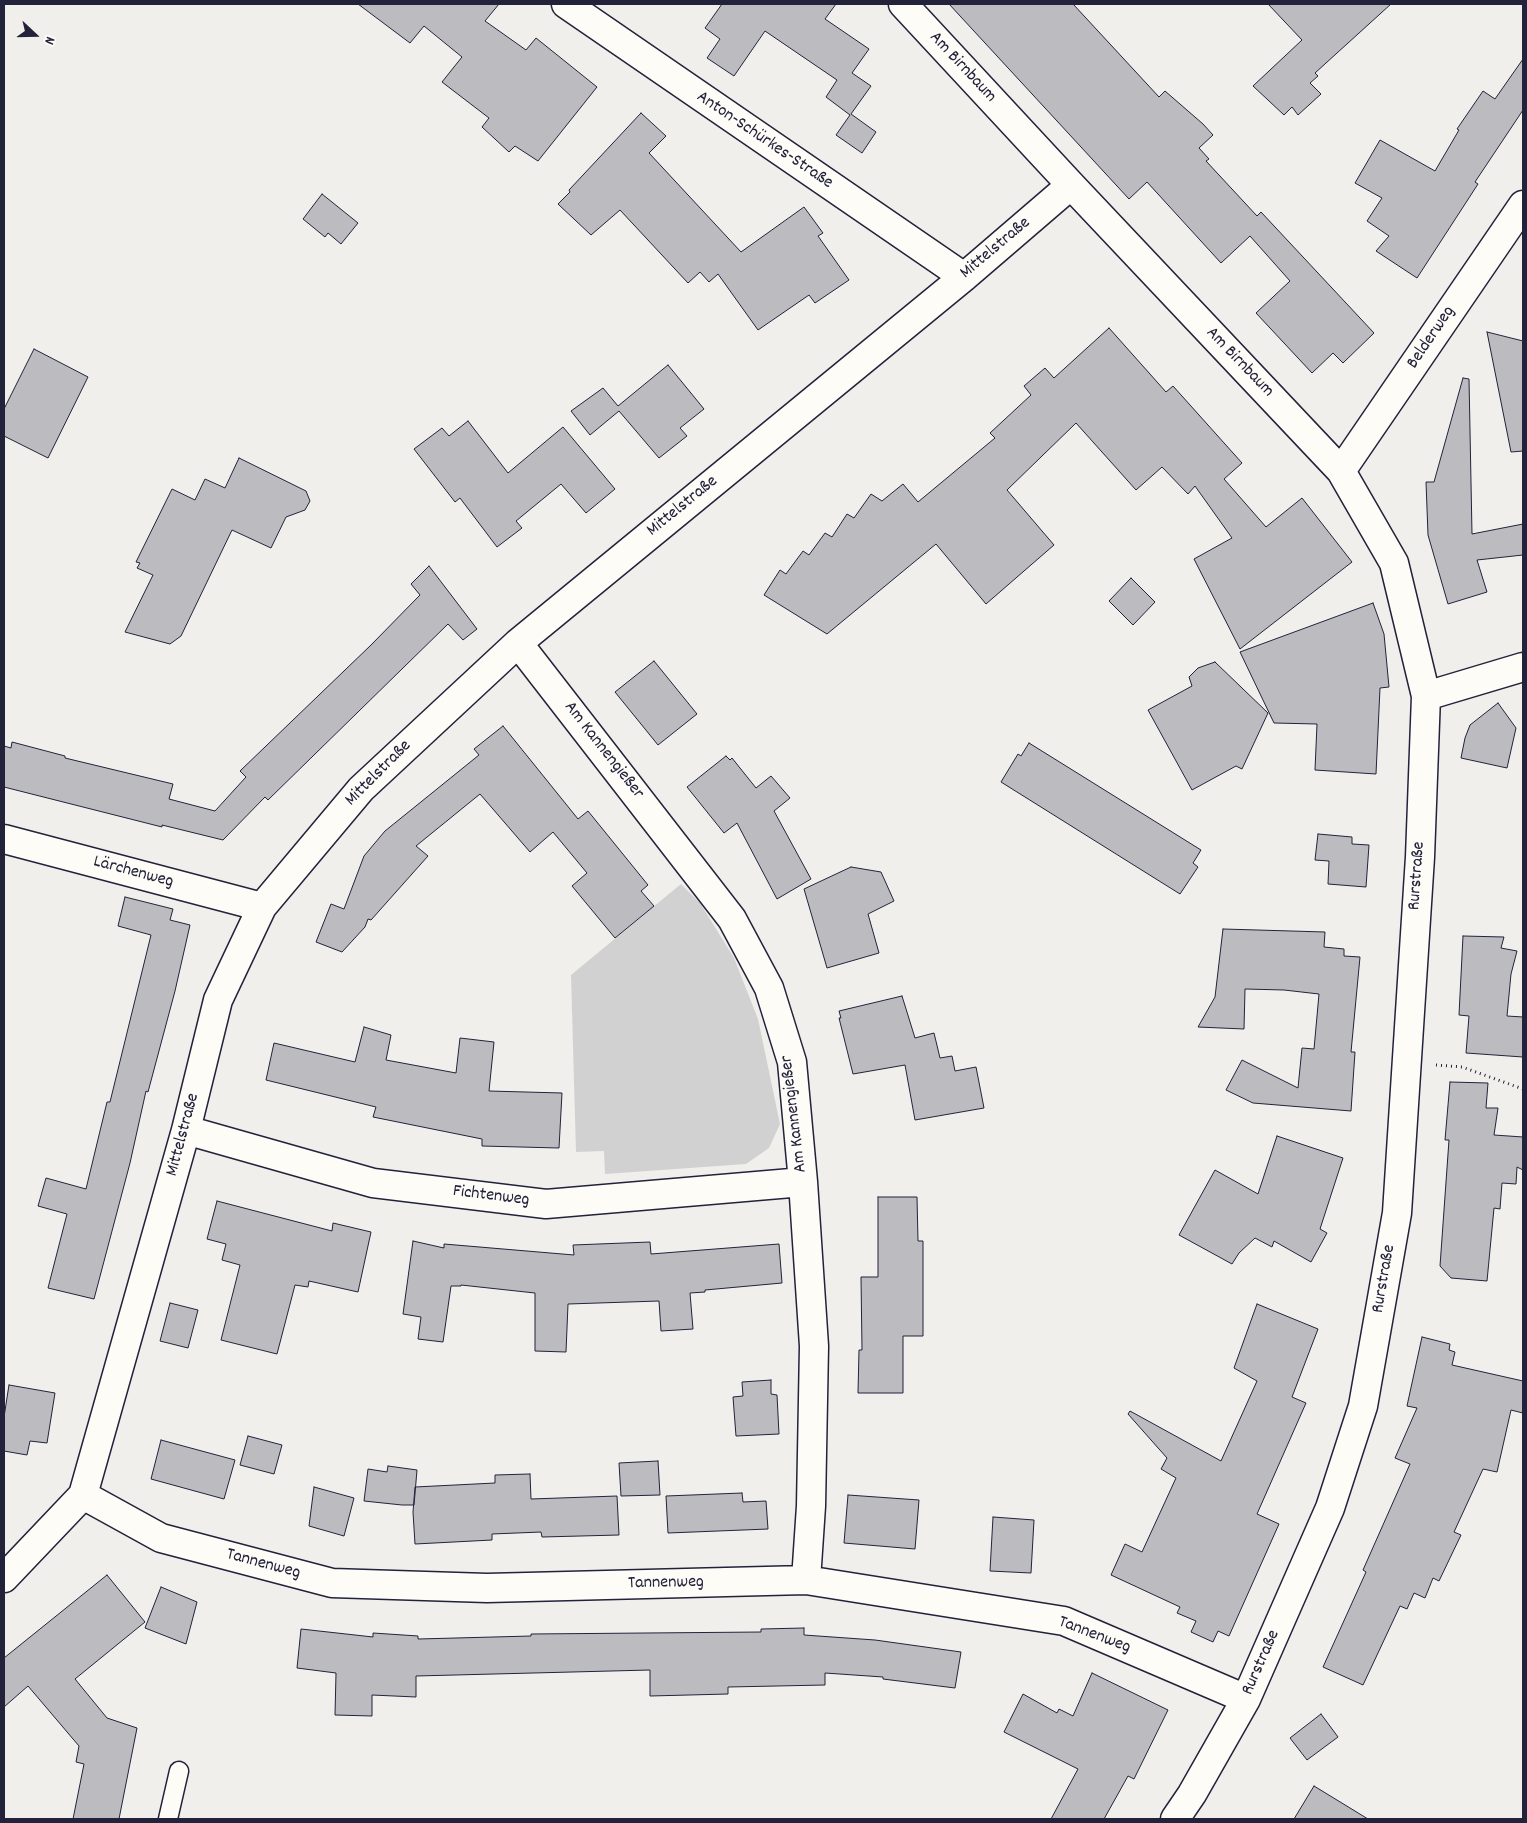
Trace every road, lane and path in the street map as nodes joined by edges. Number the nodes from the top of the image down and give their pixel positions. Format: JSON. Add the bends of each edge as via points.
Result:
{"nodes":[{"id":1,"x":566,"y":4,"type":"edge"},
{"id":2,"x":902,"y":4,"type":"edge"},
{"id":3,"x":1071,"y":185,"type":"junction"},
{"id":4,"x":1523,"y":205,"type":"edge"},
{"id":5,"x":964,"y":277,"type":"junction"},
{"id":6,"x":1341,"y":471,"type":"junction"},
{"id":7,"x":518,"y":643,"type":"junction"},
{"id":8,"x":1523,"y":667,"type":"edge"},
{"id":9,"x":1426,"y":696,"type":"junction"},
{"id":10,"x":4,"y":839,"type":"edge"},
{"id":11,"x":262,"y":907,"type":"junction"},
{"id":12,"x":1406,"y":1062,"type":"junction"},
{"id":13,"x":1523,"y":1089,"type":"edge"},
{"id":14,"x":186,"y":1130,"type":"junction"},
{"id":15,"x":803,"y":1182,"type":"junction"},
{"id":16,"x":82,"y":1495,"type":"junction"},
{"id":17,"x":4,"y":1578,"type":"edge"},
{"id":18,"x":806,"y":1580,"type":"junction"},
{"id":19,"x":1246,"y":1699,"type":"junction"},
{"id":20,"x":179,"y":1771,"type":"dead end"},
{"id":21,"x":168,"y":1819,"type":"edge"},
{"id":22,"x":1175,"y":1819,"type":"edge"}],
"edges":[{"from":1,"to":5,"type":"street","name":"Anton-Schürkes-Straße"},
{"from":2,"to":3,"type":"street","name":"Am Birnbaum"},
{"from":3,"to":5,"type":"street","name":"Mittelstraße"},
{"from":3,"to":6,"type":"street","name":"Am Birnbaum"},
{"from":4,"to":6,"type":"street","name":"Belderweg"},
{"from":5,"to":7,"type":"street","name":"Mittelstraße"},
{"from":6,"to":9,"type":"street","name":"Am Birnbaum","via":[[1394,563]]},
{"from":7,"to":11,"type":"street","name":"Mittelstraße","via":[[361,789]]},
{"from":7,"to":15,"type":"street","name":"Am Kannengießer","via":[[732,919],[769,988],[792,1062]]},
{"from":8,"to":9,"type":"street"},
{"from":9,"to":12,"type":"street","name":"Rurstraße","via":[[1420,857]]},
{"from":10,"to":11,"type":"street","name":"Lärchenweg"},
{"from":11,"to":14,"type":"street","name":"Mittelstraße","via":[[218,1000]]},
{"from":12,"to":13,"type":"path","via":[[1462,1067]]},
{"from":12,"to":19,"type":"street","name":"Rurstraße","via":[[1397,1213],[1363,1406],[1330,1508]]},
{"from":14,"to":15,"type":"street","name":"Fichtenweg","via":[[372,1183],[546,1204]]},
{"from":14,"to":16,"type":"street","name":"Mittelstraße"},
{"from":15,"to":18,"type":"street","name":"Am Kannengießer","via":[[814,1346]]},
{"from":16,"to":17,"type":"street","name":"Mittelstraße"},
{"from":16,"to":18,"type":"street","name":"Tannenweg","via":[[162,1538],[332,1583],[487,1588]]},
{"from":18,"to":19,"type":"street","name":"Tannenweg","via":[[1064,1621]]},
{"from":19,"to":22,"type":"street","name":"Rurstraße"},
{"from":20,"to":21,"type":"lane"}]}
